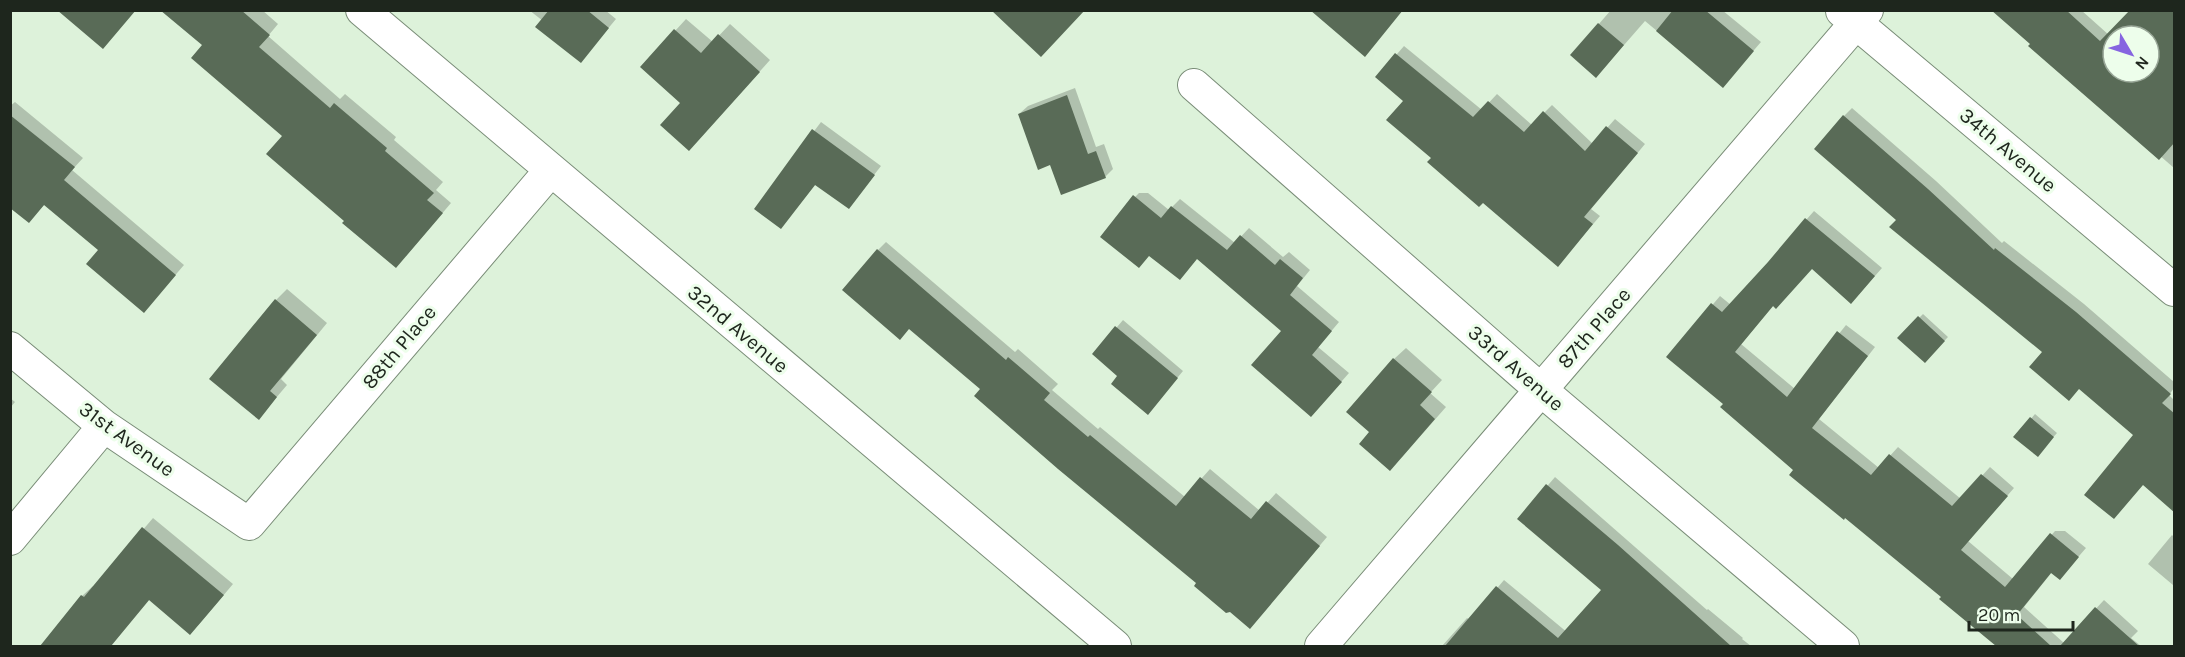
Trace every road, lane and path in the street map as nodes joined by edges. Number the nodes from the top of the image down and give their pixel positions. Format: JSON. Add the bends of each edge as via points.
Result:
{"nodes":[{"id":1,"x":362,"y":10,"type":"edge"},
{"id":2,"x":1855,"y":15,"type":"edge"},
{"id":3,"x":1194,"y":85,"type":"dead end"},
{"id":4,"x":550,"y":171,"type":"junction"},
{"id":5,"x":2175,"y":290,"type":"edge"},
{"id":6,"x":10,"y":348,"type":"edge"},
{"id":7,"x":1541,"y":390,"type":"junction"},
{"id":8,"x":104,"y":426,"type":"junction"},
{"id":9,"x":249,"y":525,"type":"joint"},
{"id":10,"x":10,"y":539,"type":"edge"},
{"id":11,"x":1115,"y":646,"type":"edge"},
{"id":12,"x":1321,"y":646,"type":"edge"},
{"id":13,"x":1843,"y":646,"type":"edge"}],
"edges":[{"from":1,"to":4,"type":"street","name":"32nd Avenue"},
{"from":2,"to":5,"type":"street","name":"34th Avenue"},
{"from":2,"to":7,"type":"street","name":"87th Place"},
{"from":3,"to":7,"type":"street","name":"33rd Avenue"},
{"from":4,"to":9,"type":"street","name":"88th Place"},
{"from":4,"to":11,"type":"street","name":"32nd Avenue"},
{"from":6,"to":8,"type":"street","name":"31st Avenue"},
{"from":7,"to":12,"type":"street","name":"87th Place"},
{"from":7,"to":13,"type":"street","name":"33rd Avenue"},
{"from":8,"to":9,"type":"street","name":"31st Avenue"},
{"from":8,"to":10,"type":"street"}]}
